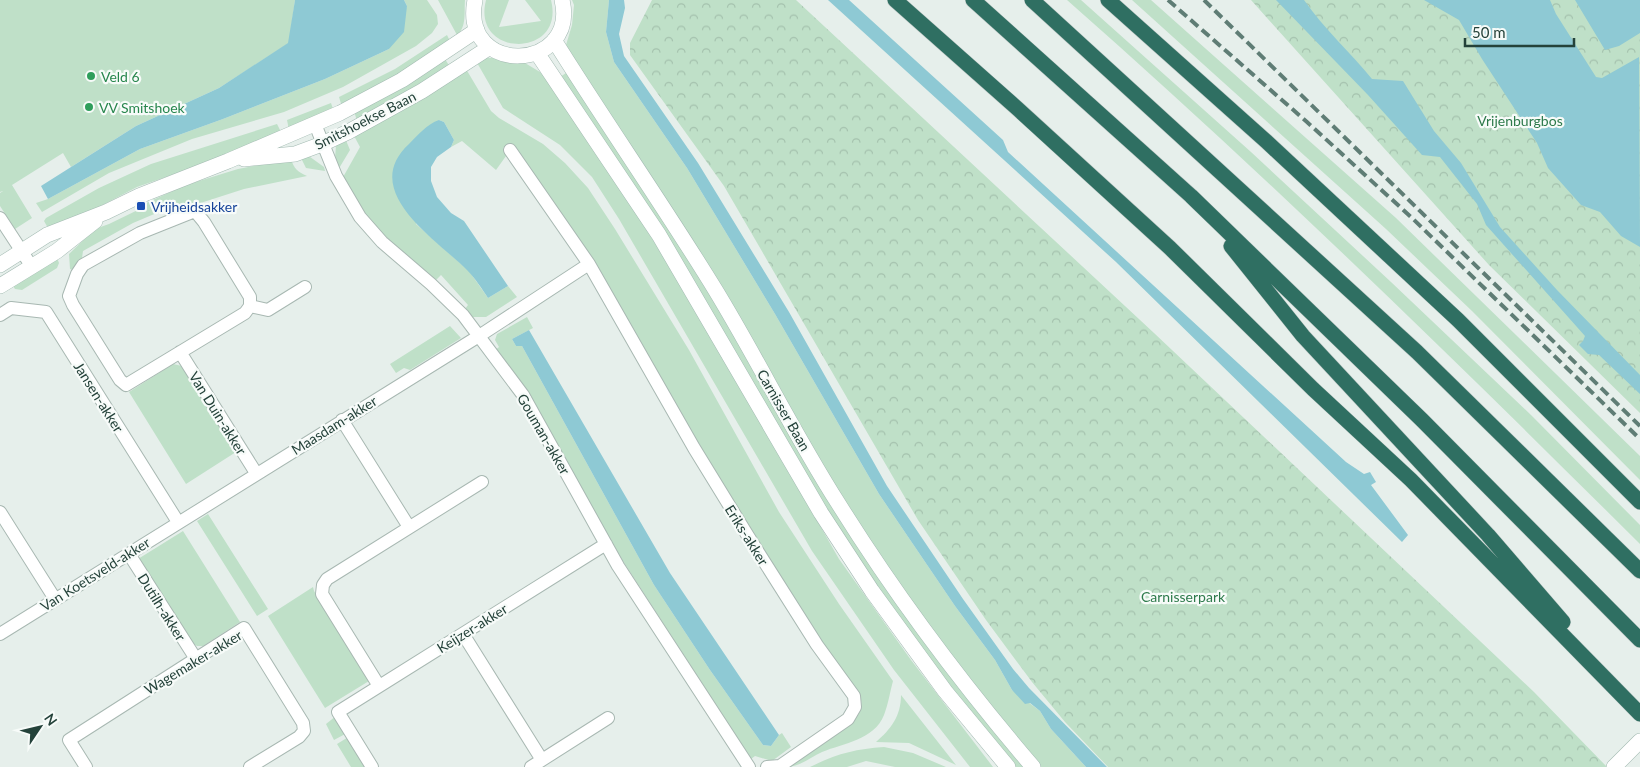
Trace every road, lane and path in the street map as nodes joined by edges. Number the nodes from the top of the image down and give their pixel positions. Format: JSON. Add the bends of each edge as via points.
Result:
{"nodes":[{"id":1,"x":474,"y":0,"type":"edge"},
{"id":2,"x":562,"y":0,"type":"edge"},
{"id":3,"x":896,"y":0,"type":"edge"},
{"id":4,"x":973,"y":0,"type":"edge"},
{"id":5,"x":1032,"y":0,"type":"edge"},
{"id":6,"x":1108,"y":0,"type":"edge"},
{"id":7,"x":477,"y":30,"type":"junction"},
{"id":8,"x":554,"y":40,"type":"junction"},
{"id":9,"x":490,"y":47,"type":"junction"},
{"id":10,"x":537,"y":53,"type":"junction"},
{"id":11,"x":315,"y":124,"type":"junction"},
{"id":12,"x":322,"y":144,"type":"junction"},
{"id":13,"x":510,"y":150,"type":"dead end"},
{"id":14,"x":228,"y":161,"type":"junction"},
{"id":15,"x":1191,"y":196,"type":"junction"},
{"id":16,"x":106,"y":212,"type":"junction"},
{"id":17,"x":0,"y":218,"type":"edge"},
{"id":18,"x":21,"y":251,"type":"junction"},
{"id":19,"x":589,"y":264,"type":"junction"},
{"id":20,"x":0,"y":265,"type":"edge"},
{"id":21,"x":32,"y":267,"type":"junction"},
{"id":22,"x":0,"y":286,"type":"edge"},
{"id":23,"x":305,"y":287,"type":"dead end"},
{"id":24,"x":250,"y":306,"type":"junction"},
{"id":25,"x":0,"y":315,"type":"edge"},
{"id":26,"x":478,"y":336,"type":"junction"},
{"id":27,"x":180,"y":352,"type":"junction"},
{"id":28,"x":342,"y":420,"type":"junction"},
{"id":29,"x":256,"y":473,"type":"junction"},
{"id":30,"x":482,"y":482,"type":"dead end"},
{"id":31,"x":1640,"y":502,"type":"edge"},
{"id":32,"x":0,"y":512,"type":"edge"},
{"id":33,"x":190,"y":515,"type":"joint"},
{"id":34,"x":178,"y":522,"type":"junction"},
{"id":35,"x":409,"y":528,"type":"junction"},
{"id":36,"x":606,"y":544,"type":"junction"},
{"id":37,"x":129,"y":554,"type":"junction"},
{"id":38,"x":1640,"y":571,"type":"edge"},
{"id":39,"x":55,"y":599,"type":"junction"},
{"id":40,"x":0,"y":634,"type":"edge"},
{"id":41,"x":463,"y":634,"type":"junction"},
{"id":42,"x":1640,"y":640,"type":"edge"},
{"id":43,"x":196,"y":659,"type":"junction"},
{"id":44,"x":379,"y":686,"type":"junction"},
{"id":45,"x":1640,"y":712,"type":"edge"},
{"id":46,"x":608,"y":718,"type":"dead end"},
{"id":47,"x":1636,"y":745,"type":"edge"},
{"id":48,"x":542,"y":760,"type":"junction"},
{"id":49,"x":86,"y":767,"type":"edge"},
{"id":50,"x":250,"y":767,"type":"edge"},
{"id":51,"x":372,"y":767,"type":"edge"},
{"id":52,"x":530,"y":767,"type":"edge"},
{"id":53,"x":749,"y":767,"type":"edge"},
{"id":54,"x":767,"y":767,"type":"edge"},
{"id":55,"x":1008,"y":767,"type":"edge"},
{"id":56,"x":1034,"y":767,"type":"edge"},
{"id":57,"x":1614,"y":767,"type":"edge"}],
"edges":[{"from":1,"to":7,"type":"main road"},
{"from":2,"to":8,"type":"main road","via":[[564,19]]},
{"from":3,"to":45,"type":"highway","via":[[1170,248],[1411,480]]},
{"from":4,"to":15,"type":"highway"},
{"from":5,"to":38,"type":"highway","via":[[1417,352]]},
{"from":6,"to":31,"type":"highway","via":[[1451,313]]},
{"from":7,"to":9,"type":"main road"},
{"from":7,"to":11,"type":"main road","name":"Smitshoekse Baan","via":[[402,80]]},
{"from":8,"to":10,"type":"main road"},
{"from":8,"to":56,"type":"main road","name":"Carnisser Baan","via":[[717,293],[837,502],[888,580],[960,679]]},
{"from":9,"to":10,"type":"main road","via":[[512,57]]},
{"from":9,"to":12,"type":"main road","name":"Smitshoekse Baan","via":[[422,91]]},
{"from":10,"to":55,"type":"main road","name":"Carnisser Baan","via":[[659,235],[821,513],[867,583],[945,691]]},
{"from":11,"to":12,"type":"street","name":"Gouman-akker"},
{"from":11,"to":14,"type":"main road","name":"Smitshoekse Baan"},
{"from":12,"to":14,"type":"main road","name":"Smitshoekse Baan","via":[[295,154]]},
{"from":12,"to":26,"type":"street","name":"Gouman-akker","via":[[360,217],[382,242],[463,315]]},
{"from":13,"to":19,"type":"street","name":"Eriks-akker"},
{"from":14,"to":16,"type":"main road","name":"Smitshoekse Baan"},
{"from":15,"to":42,"type":"highway","via":[[1422,420]]},
{"from":15,"to":45,"type":"highway","via":[[1304,336],[1488,535]]},
{"from":16,"to":18,"type":"main road","name":"Smitshoekse Baan","via":[[46,235]]},
{"from":16,"to":21,"type":"main road","name":"Smitshoekse Baan"},
{"from":17,"to":18,"type":"street"},
{"from":18,"to":20,"type":"main road","name":"Smitshoekse Baan"},
{"from":18,"to":21,"type":"street"},
{"from":19,"to":26,"type":"street"},
{"from":19,"to":54,"type":"street","name":"Eriks-akker","via":[[694,448],[817,645],[854,696],[855,707],[848,719],[780,766]]},
{"from":21,"to":22,"type":"main road","name":"Smitshoekse Baan"},
{"from":23,"to":24,"type":"street","via":[[268,310]]},
{"from":24,"to":27,"type":"street","via":[[245,313]]},
{"from":24,"to":27,"type":"street","via":[[250,297],[195,211],[140,233],[84,265],[77,274],[70,296],[120,380],[126,385]]},
{"from":25,"to":34,"type":"street","name":"Jansen-akker","via":[[11,308],[46,312]]},
{"from":26,"to":28,"type":"street","name":"Maasdam-akker"},
{"from":26,"to":36,"type":"street","name":"Gouman-akker","via":[[523,395]]},
{"from":27,"to":29,"type":"street","name":"Van Duin-akker"},
{"from":28,"to":29,"type":"street","name":"Maasdam-akker"},
{"from":28,"to":35,"type":"street"},
{"from":29,"to":33,"type":"street","name":"Maasdam-akker"},
{"from":30,"to":35,"type":"street"},
{"from":32,"to":39,"type":"street"},
{"from":33,"to":34,"type":"street","name":"Van Koetsveld-akker"},
{"from":34,"to":37,"type":"street","name":"Van Koetsveld-akker"},
{"from":35,"to":44,"type":"street","via":[[327,579],[323,585],[322,594]]},
{"from":36,"to":41,"type":"street","name":"Keijzer-akker"},
{"from":36,"to":53,"type":"street","name":"Gouman-akker"},
{"from":37,"to":39,"type":"street","name":"Van Koetsveld-akker"},
{"from":37,"to":43,"type":"street","name":"Dutilh-akker"},
{"from":39,"to":40,"type":"street","name":"Van Koetsveld-akker"},
{"from":41,"to":44,"type":"street","name":"Keijzer-akker"},
{"from":41,"to":48,"type":"street"},
{"from":43,"to":49,"type":"street","name":"Wagemaker-akker","via":[[69,740]]},
{"from":43,"to":50,"type":"street","name":"Wagemaker-akker","via":[[244,628],[303,723],[304,731],[299,737]]},
{"from":44,"to":51,"type":"street","name":"Keijzer-akker","via":[[338,712]]},
{"from":46,"to":48,"type":"street"},
{"from":47,"to":57,"type":"main road"},
{"from":48,"to":52,"type":"street"}]}
